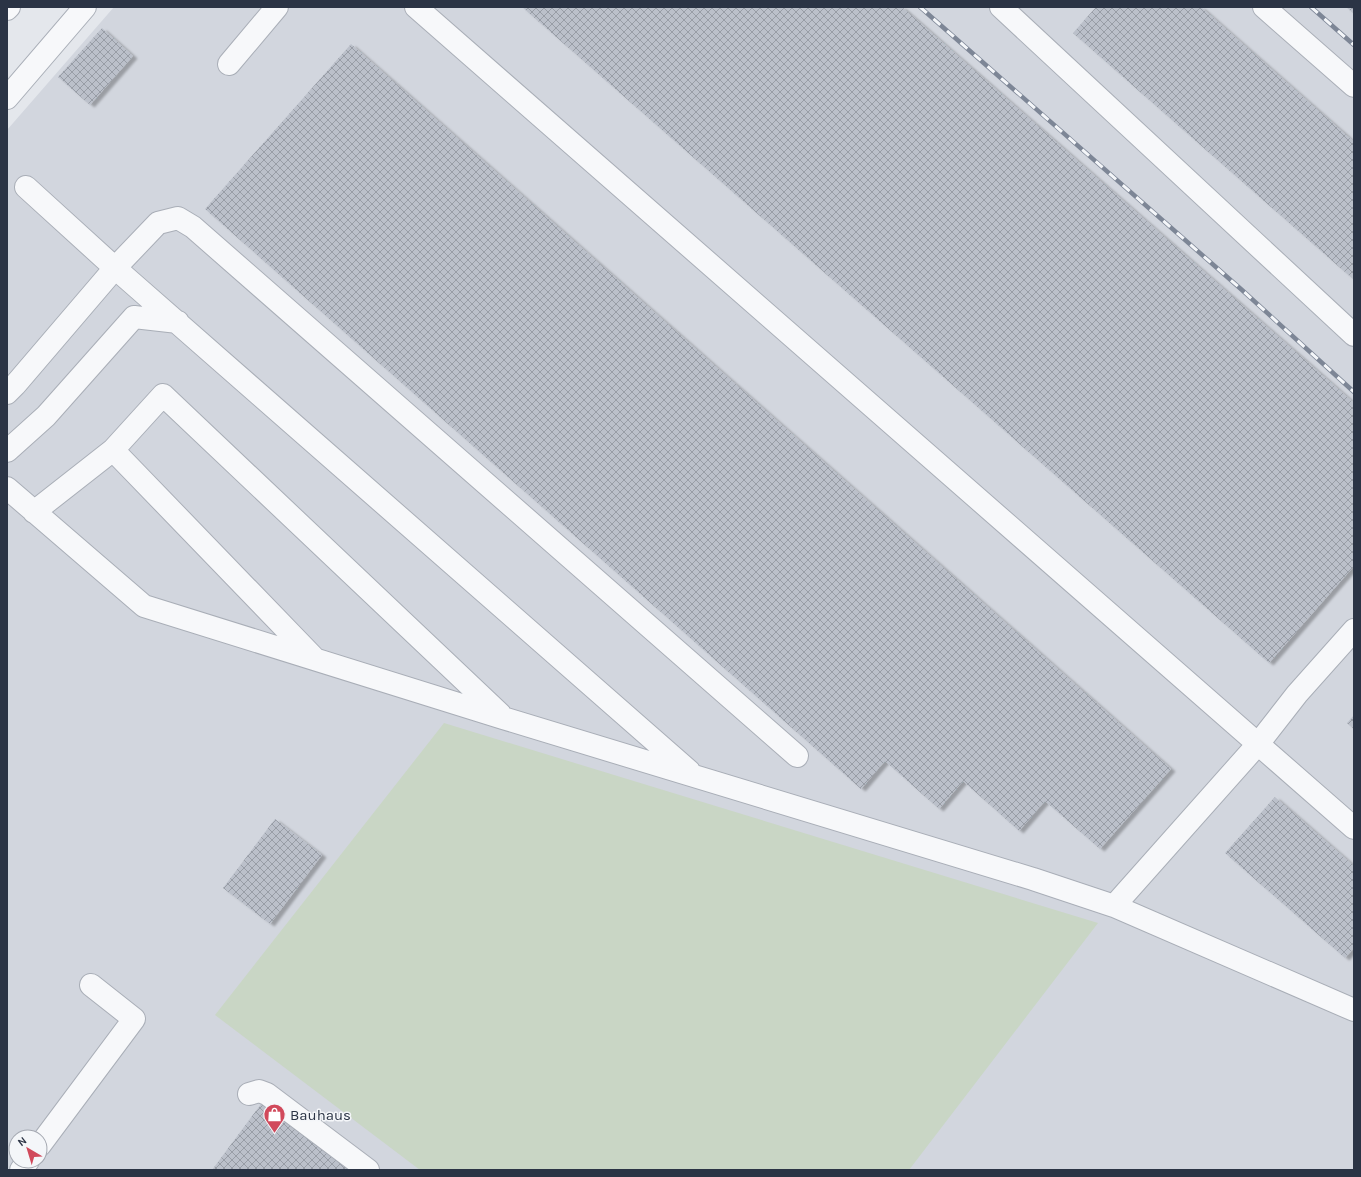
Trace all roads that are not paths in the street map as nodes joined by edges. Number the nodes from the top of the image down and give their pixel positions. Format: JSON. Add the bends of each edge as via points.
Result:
{"nodes":[{"id":1,"x":85,"y":7,"type":"edge"},
{"id":2,"x":276,"y":7,"type":"edge"},
{"id":3,"x":416,"y":7,"type":"edge"},
{"id":4,"x":1264,"y":7,"type":"edge"},
{"id":5,"x":1004,"y":8,"type":"edge"},
{"id":6,"x":229,"y":64,"type":"dead end"},
{"id":7,"x":1354,"y":86,"type":"edge"},
{"id":8,"x":7,"y":98,"type":"edge"},
{"id":9,"x":26,"y":187,"type":"dead end"},
{"id":10,"x":115,"y":268,"type":"junction"},
{"id":11,"x":178,"y":322,"type":"junction"},
{"id":12,"x":1354,"y":335,"type":"edge"},
{"id":13,"x":7,"y":393,"type":"edge"},
{"id":14,"x":113,"y":450,"type":"junction"},
{"id":15,"x":7,"y":451,"type":"edge"},
{"id":16,"x":7,"y":488,"type":"edge"},
{"id":17,"x":34,"y":512,"type":"junction"},
{"id":18,"x":1354,"y":630,"type":"edge"},
{"id":19,"x":316,"y":660,"type":"junction"},
{"id":20,"x":503,"y":718,"type":"junction"},
{"id":21,"x":1258,"y":744,"type":"junction"},
{"id":22,"x":798,"y":756,"type":"dead end"},
{"id":23,"x":694,"y":775,"type":"junction"},
{"id":24,"x":1354,"y":828,"type":"edge"},
{"id":25,"x":1114,"y":906,"type":"junction"},
{"id":26,"x":91,"y":984,"type":"dead end"},
{"id":27,"x":1354,"y":1010,"type":"edge"},
{"id":28,"x":249,"y":1094,"type":"dead end"},
{"id":29,"x":48,"y":1134,"type":"edge"},
{"id":30,"x":368,"y":1170,"type":"edge"}],
"edges":[{"from":1,"to":8,"type":"lane"},
{"from":2,"to":6,"type":"lane"},
{"from":3,"to":21,"type":"lane"},
{"from":4,"to":7,"type":"lane"},
{"from":5,"to":12,"type":"lane"},
{"from":9,"to":10,"type":"lane"},
{"from":10,"to":11,"type":"lane"},
{"from":10,"to":13,"type":"lane"},
{"from":10,"to":22,"type":"lane","via":[[158,223],[178,218],[193,227]]},
{"from":11,"to":15,"type":"lane","via":[[134,317],[46,416]]},
{"from":11,"to":23,"type":"lane"},
{"from":14,"to":17,"type":"lane"},
{"from":14,"to":19,"type":"lane"},
{"from":14,"to":20,"type":"lane","via":[[163,395]]},
{"from":16,"to":17,"type":"lane"},
{"from":17,"to":19,"type":"lane","via":[[144,606]]},
{"from":18,"to":21,"type":"lane","via":[[1297,694]]},
{"from":19,"to":20,"type":"lane"},
{"from":20,"to":23,"type":"lane"},
{"from":21,"to":24,"type":"lane"},
{"from":21,"to":25,"type":"lane"},
{"from":23,"to":25,"type":"lane","via":[[1025,876]]},
{"from":25,"to":27,"type":"lane"},
{"from":26,"to":29,"type":"lane","via":[[134,1019]]},
{"from":28,"to":30,"type":"lane","via":[[260,1091],[267,1094]]}]}
